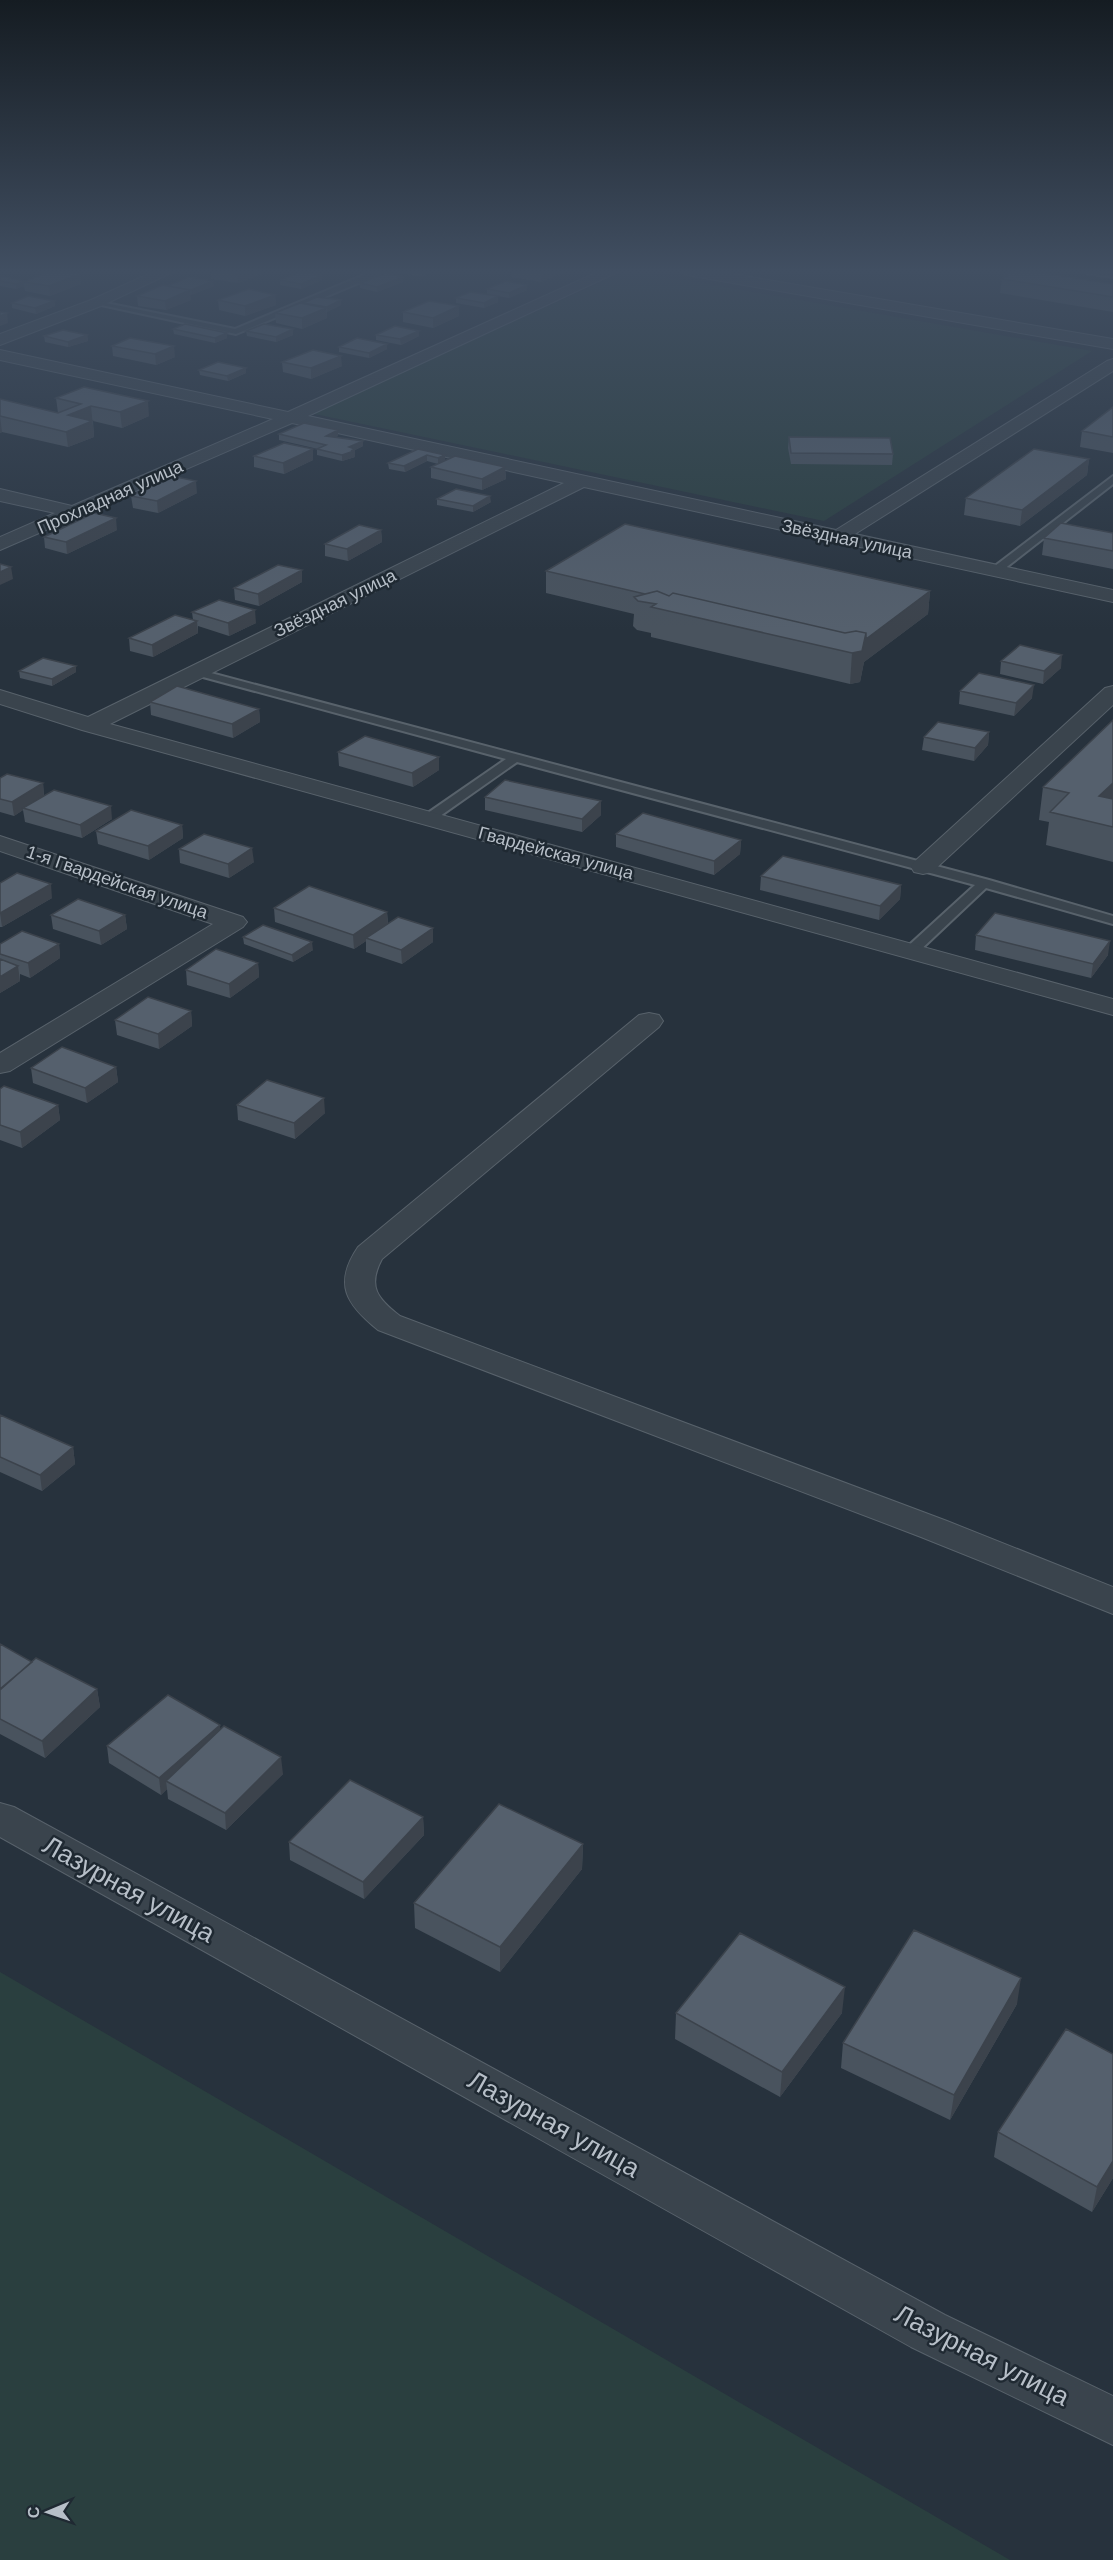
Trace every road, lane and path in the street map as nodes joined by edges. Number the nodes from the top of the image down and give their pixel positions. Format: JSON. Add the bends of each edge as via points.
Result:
{"nodes":[{"id":1,"x":161,"y":390,"type":"edge"},
{"id":2,"x":350,"y":390,"type":"edge"},
{"id":3,"x":1071,"y":390,"type":"edge"},
{"id":4,"x":290,"y":418,"type":"junction"},
{"id":5,"x":1113,"y":479,"type":"edge"},
{"id":6,"x":580,"y":482,"type":"junction"},
{"id":7,"x":0,"y":495,"type":"edge"},
{"id":8,"x":74,"y":512,"type":"junction"},
{"id":9,"x":838,"y":537,"type":"junction"},
{"id":10,"x":0,"y":544,"type":"edge"},
{"id":11,"x":995,"y":571,"type":"junction"},
{"id":12,"x":1113,"y":596,"type":"edge"},
{"id":13,"x":196,"y":672,"type":"junction"},
{"id":14,"x":1113,"y":693,"type":"edge"},
{"id":15,"x":0,"y":697,"type":"edge"},
{"id":16,"x":90,"y":724,"type":"junction"},
{"id":17,"x":515,"y":758,"type":"junction"},
{"id":18,"x":429,"y":818,"type":"junction"},
{"id":19,"x":0,"y":843,"type":"edge"},
{"id":20,"x":923,"y":867,"type":"junction"},
{"id":21,"x":984,"y":883,"type":"junction"},
{"id":22,"x":1113,"y":920,"type":"edge"},
{"id":23,"x":911,"y":951,"type":"junction"},
{"id":24,"x":1113,"y":1007,"type":"edge"},
{"id":25,"x":650,"y":1021,"type":"dead end"},
{"id":26,"x":0,"y":1065,"type":"edge"},
{"id":27,"x":1113,"y":1601,"type":"edge"},
{"id":28,"x":0,"y":1818,"type":"edge"},
{"id":29,"x":1113,"y":2421,"type":"edge"}],
"edges":[{"from":1,"to":4,"type":"street","name":"Звёздная улица"},
{"from":2,"to":4,"type":"street","name":"Прохладная улица"},
{"from":3,"to":9,"type":"street"},
{"from":4,"to":6,"type":"street","name":"Звёздная улица"},
{"from":4,"to":8,"type":"street","name":"Прохладная улица"},
{"from":5,"to":11,"type":"lane"},
{"from":6,"to":9,"type":"street","name":"Звёздная улица"},
{"from":6,"to":13,"type":"street","name":"Звёздная улица"},
{"from":7,"to":8,"type":"street"},
{"from":8,"to":10,"type":"street","name":"Прохладная улица"},
{"from":9,"to":11,"type":"street","name":"Звёздная улица"},
{"from":11,"to":12,"type":"street","name":"Звёздная улица"},
{"from":13,"to":16,"type":"street","name":"Звёздная улица"},
{"from":13,"to":17,"type":"lane"},
{"from":14,"to":20,"type":"street"},
{"from":15,"to":16,"type":"street","name":"Гвардейская улица"},
{"from":16,"to":18,"type":"street","name":"Гвардейская улица"},
{"from":17,"to":18,"type":"lane"},
{"from":17,"to":20,"type":"lane"},
{"from":18,"to":23,"type":"street","name":"Гвардейская улица"},
{"from":19,"to":26,"type":"street","name":"1-я Гвардейская улица","via":[[234,922]]},
{"from":20,"to":21,"type":"lane"},
{"from":21,"to":22,"type":"lane"},
{"from":21,"to":23,"type":"lane"},
{"from":23,"to":24,"type":"street","name":"Гвардейская улица"},
{"from":25,"to":27,"type":"street","via":[[369,1254],[359,1270],[359,1286],[367,1306],[388,1323],[934,1528]]},
{"from":28,"to":29,"type":"street","name":"Лазурная улица","via":[[928,2331]]}]}
